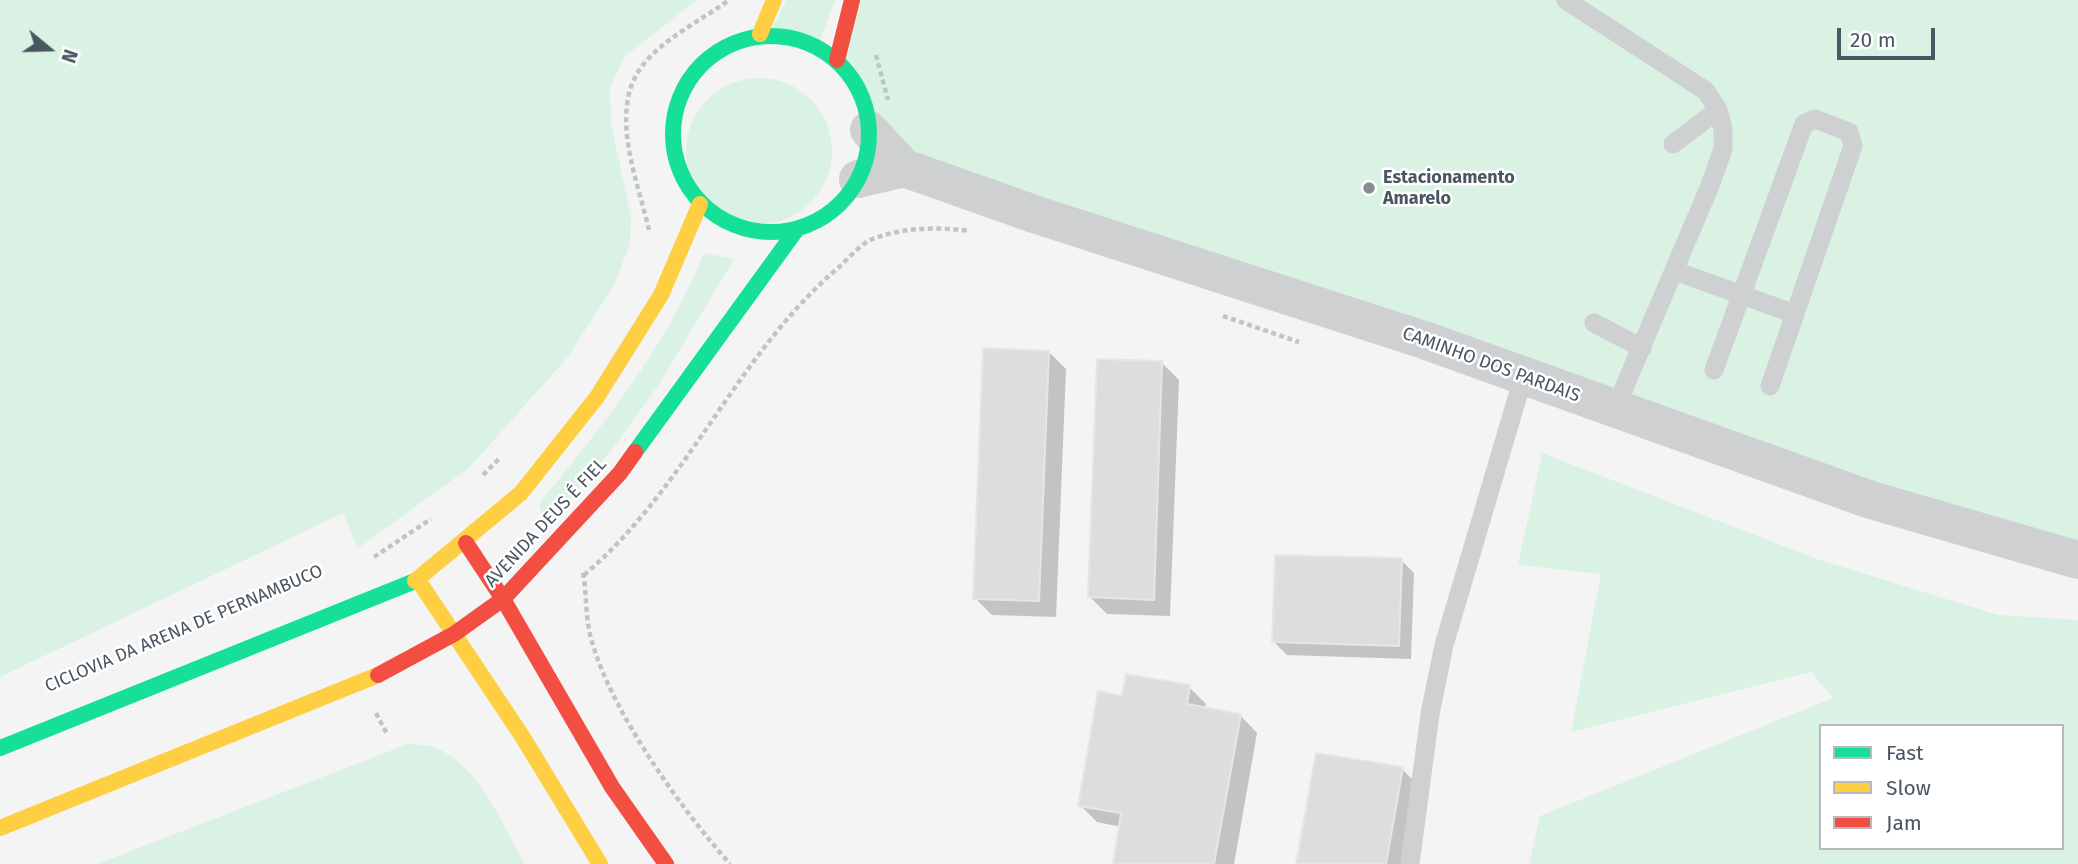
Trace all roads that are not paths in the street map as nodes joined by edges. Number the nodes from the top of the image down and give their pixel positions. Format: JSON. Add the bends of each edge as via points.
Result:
{"nodes":[{"id":1,"x":774,"y":0,"type":"edge"},
{"id":2,"x":852,"y":0,"type":"edge"},
{"id":3,"x":1566,"y":0,"type":"edge"},
{"id":4,"x":760,"y":34,"type":"junction"},
{"id":5,"x":837,"y":60,"type":"junction"},
{"id":6,"x":1717,"y":110,"type":"junction"},
{"id":7,"x":869,"y":130,"type":"junction"},
{"id":8,"x":1673,"y":144,"type":"dead end"},
{"id":9,"x":904,"y":168,"type":"junction"},
{"id":10,"x":858,"y":179,"type":"junction"},
{"id":11,"x":700,"y":204,"type":"junction"},
{"id":12,"x":797,"y":229,"type":"junction"},
{"id":13,"x":1675,"y":271,"type":"junction"},
{"id":14,"x":1741,"y":295,"type":"junction"},
{"id":15,"x":1795,"y":314,"type":"junction"},
{"id":16,"x":1594,"y":323,"type":"dead end"},
{"id":17,"x":1642,"y":348,"type":"junction"},
{"id":18,"x":1714,"y":370,"type":"dead end"},
{"id":19,"x":1523,"y":378,"type":"junction"},
{"id":20,"x":1770,"y":386,"type":"dead end"},
{"id":21,"x":1615,"y":409,"type":"junction"},
{"id":22,"x":466,"y":543,"type":"junction"},
{"id":23,"x":2078,"y":559,"type":"edge"},
{"id":24,"x":418,"y":580,"type":"junction"},
{"id":25,"x":503,"y":599,"type":"junction"},
{"id":26,"x":454,"y":634,"type":"junction"},
{"id":27,"x":0,"y":748,"type":"edge"},
{"id":28,"x":0,"y":828,"type":"edge"},
{"id":29,"x":600,"y":864,"type":"edge"},
{"id":30,"x":666,"y":864,"type":"edge"},
{"id":31,"x":1410,"y":864,"type":"edge"}],
"edges":[{"from":1,"to":4,"type":"main road"},
{"from":2,"to":5,"type":"main road"},
{"from":3,"to":6,"type":"lane","via":[[1706,91]]},
{"from":4,"to":5,"type":"main road","via":[[814,44]]},
{"from":4,"to":11,"type":"main road","via":[[710,56],[690,76],[678,100],[672,128],[674,155]]},
{"from":5,"to":7,"type":"main road","via":[[857,85]]},
{"from":6,"to":8,"type":"lane"},
{"from":6,"to":13,"type":"lane","via":[[1723,149]]},
{"from":7,"to":9,"type":"street","name":"CAMINHO DOS PARDAIS"},
{"from":7,"to":10,"type":"main road","via":[[867,155]]},
{"from":9,"to":10,"type":"street"},
{"from":9,"to":19,"type":"street","name":"CAMINHO DOS PARDAIS","via":[[1424,340]]},
{"from":10,"to":12,"type":"main road","via":[[844,200],[822,218]]},
{"from":11,"to":12,"type":"main road","via":[[745,229],[770,233]]},
{"from":11,"to":22,"type":"main road","via":[[661,295],[597,397],[522,494]]},
{"from":12,"to":25,"type":"main road","name":"AVENIDA DEUS É FIEL","via":[[620,473]]},
{"from":13,"to":14,"type":"lane"},
{"from":13,"to":17,"type":"lane"},
{"from":14,"to":15,"type":"lane"},
{"from":14,"to":15,"type":"lane","via":[[1804,124],[1815,119],[1849,132],[1853,146]]},
{"from":14,"to":18,"type":"lane"},
{"from":15,"to":20,"type":"lane"},
{"from":16,"to":17,"type":"lane"},
{"from":17,"to":21,"type":"lane"},
{"from":19,"to":21,"type":"street","name":"CAMINHO DOS PARDAIS"},
{"from":19,"to":31,"type":"lane","via":[[1444,645]]},
{"from":21,"to":23,"type":"street","name":"CAMINHO DOS PARDAIS","via":[[1871,500]]},
{"from":22,"to":24,"type":"main road"},
{"from":22,"to":25,"type":"main road"},
{"from":24,"to":26,"type":"main road"},
{"from":24,"to":27,"type":"main road"},
{"from":25,"to":26,"type":"main road","name":"AVENIDA DEUS É FIEL"},
{"from":25,"to":30,"type":"main road","via":[[611,787]]},
{"from":26,"to":28,"type":"main road","name":"AVENIDA DEUS É FIEL","via":[[361,684]]},
{"from":26,"to":29,"type":"main road"}]}
